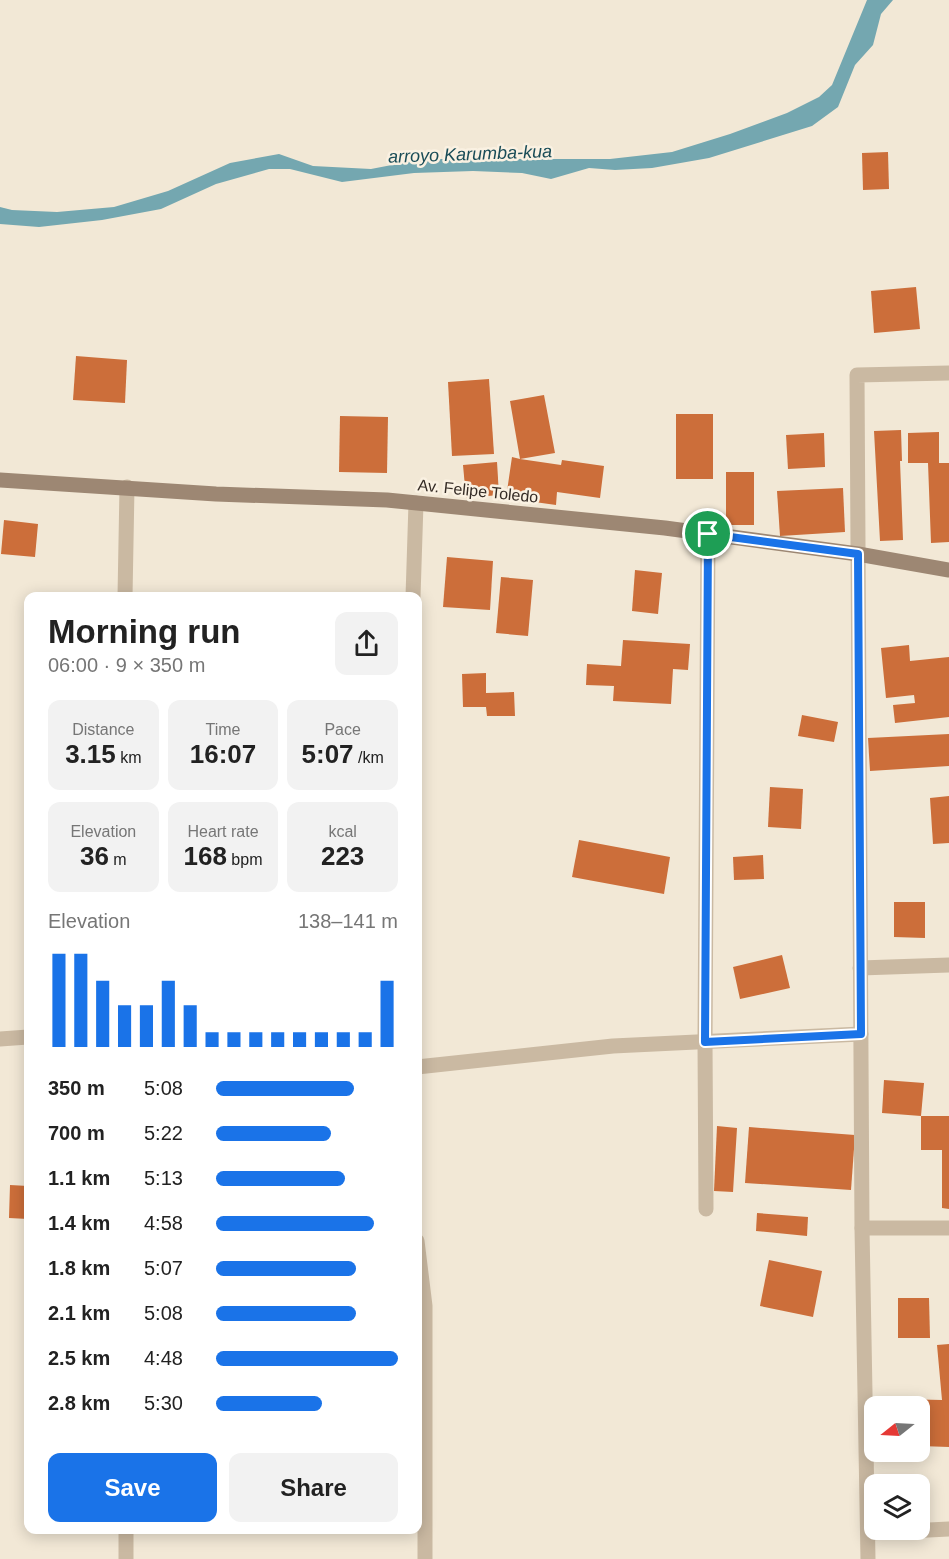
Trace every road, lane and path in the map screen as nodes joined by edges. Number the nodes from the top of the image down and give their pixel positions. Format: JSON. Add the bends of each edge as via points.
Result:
{"nodes":[{"id":1,"x":949,"y":373,"type":"edge"},
{"id":2,"x":0,"y":480,"type":"edge"},
{"id":3,"x":127,"y":487,"type":"junction"},
{"id":4,"x":416,"y":503,"type":"junction"},
{"id":5,"x":708,"y":534,"type":"junction"},
{"id":6,"x":858,"y":554,"type":"junction"},
{"id":7,"x":949,"y":570,"type":"edge"},
{"id":8,"x":125,"y":592,"type":"edge"},
{"id":9,"x":413,"y":592,"type":"edge"},
{"id":10,"x":949,"y":965,"type":"edge"},
{"id":11,"x":860,"y":968,"type":"junction"},
{"id":12,"x":861,"y":1034,"type":"junction"},
{"id":13,"x":24,"y":1037,"type":"edge"},
{"id":14,"x":0,"y":1039,"type":"edge"},
{"id":15,"x":705,"y":1042,"type":"junction"},
{"id":16,"x":422,"y":1066,"type":"edge"},
{"id":17,"x":706,"y":1209,"type":"dead end"},
{"id":18,"x":862,"y":1228,"type":"junction"},
{"id":19,"x":949,"y":1228,"type":"edge"},
{"id":20,"x":422,"y":1282,"type":"edge"},
{"id":21,"x":867,"y":1474,"type":"edge"},
{"id":22,"x":949,"y":1529,"type":"edge"},
{"id":23,"x":930,"y":1530,"type":"edge"},
{"id":24,"x":126,"y":1534,"type":"edge"},
{"id":25,"x":868,"y":1540,"type":"edge"},
{"id":26,"x":126,"y":1559,"type":"edge"},
{"id":27,"x":425,"y":1559,"type":"edge"},
{"id":28,"x":868,"y":1559,"type":"edge"}],
"edges":[{"from":1,"to":6,"type":"street","via":[[857,375]]},
{"from":2,"to":3,"type":"main road","name":"Av. Felipe Toledo"},
{"from":3,"to":4,"type":"main road","name":"Av. Felipe Toledo"},
{"from":3,"to":8,"type":"street"},
{"from":4,"to":5,"type":"main road","name":"Av. Felipe Toledo"},
{"from":4,"to":9,"type":"street"},
{"from":5,"to":6,"type":"main road","name":"Av. Felipe Toledo"},
{"from":5,"to":15,"type":"street"},
{"from":6,"to":7,"type":"main road","name":"Av. Felipe Toledo"},
{"from":6,"to":11,"type":"street"},
{"from":10,"to":11,"type":"street"},
{"from":11,"to":12,"type":"street"},
{"from":12,"to":15,"type":"street"},
{"from":12,"to":18,"type":"street"},
{"from":13,"to":14,"type":"street"},
{"from":15,"to":16,"type":"street","via":[[613,1046]]},
{"from":15,"to":17,"type":"street"},
{"from":18,"to":19,"type":"street"},
{"from":18,"to":21,"type":"street"},
{"from":20,"to":27,"type":"street"},
{"from":22,"to":23,"type":"street"},
{"from":24,"to":26,"type":"street"},
{"from":25,"to":28,"type":"street"}]}
